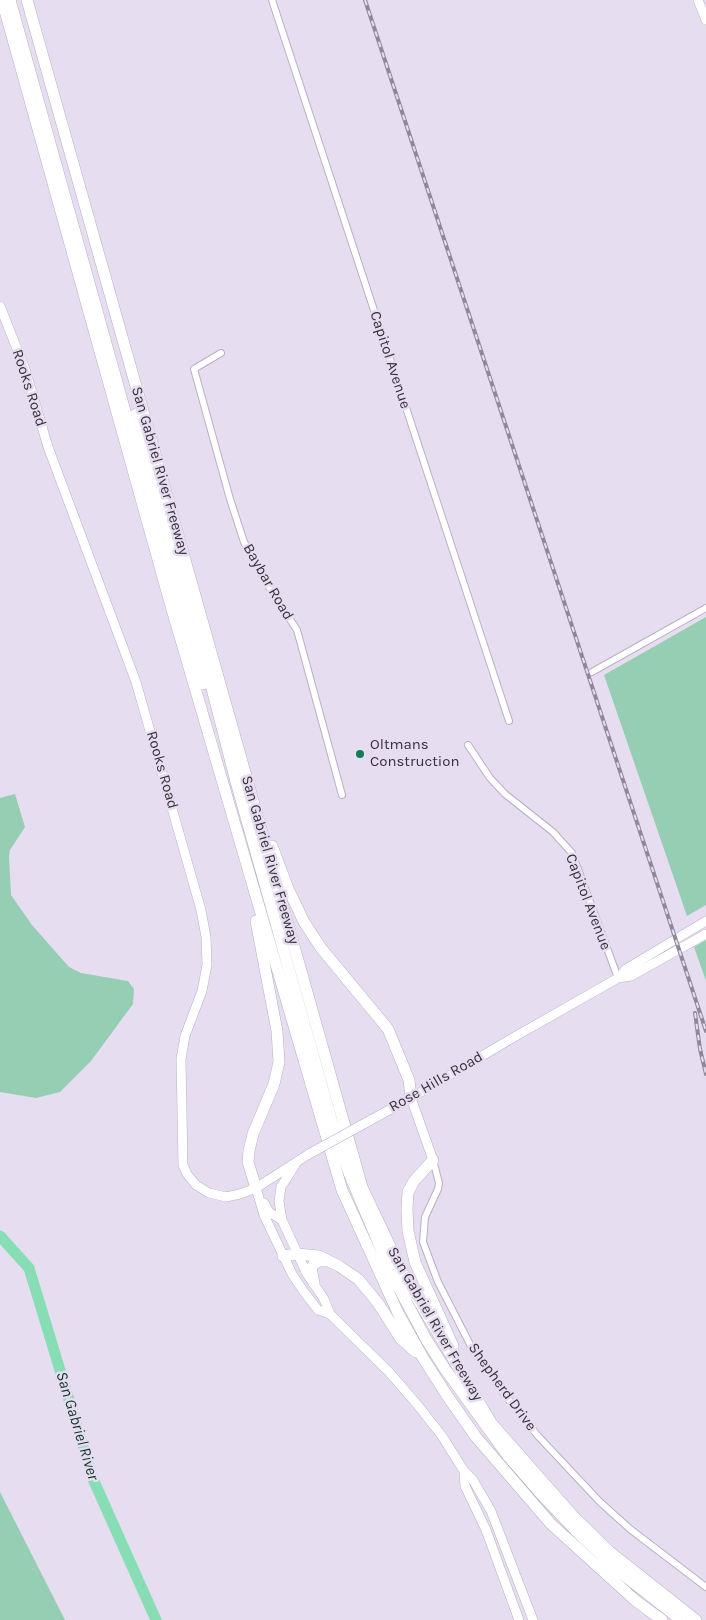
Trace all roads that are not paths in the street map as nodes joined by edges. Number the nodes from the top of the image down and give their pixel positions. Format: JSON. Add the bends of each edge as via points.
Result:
{"nodes":[{"id":1,"x":2,"y":0,"type":"edge"},
{"id":2,"x":10,"y":0,"type":"edge"},
{"id":3,"x":19,"y":0,"type":"edge"},
{"id":4,"x":27,"y":0,"type":"edge"},
{"id":5,"x":272,"y":0,"type":"edge"},
{"id":6,"x":698,"y":0,"type":"edge"},
{"id":7,"x":706,"y":20,"type":"edge"},
{"id":8,"x":0,"y":306,"type":"edge"},
{"id":9,"x":221,"y":352,"type":"dead end"},
{"id":10,"x":706,"y":608,"type":"edge"},
{"id":11,"x":592,"y":672,"type":"dead end"},
{"id":12,"x":508,"y":721,"type":"dead end"},
{"id":13,"x":468,"y":745,"type":"dead end"},
{"id":14,"x":245,"y":774,"type":"junction"},
{"id":15,"x":342,"y":795,"type":"dead end"},
{"id":16,"x":244,"y":853,"type":"junction"},
{"id":17,"x":706,"y":921,"type":"edge"},
{"id":18,"x":706,"y":934,"type":"edge"},
{"id":19,"x":275,"y":962,"type":"junction"},
{"id":20,"x":618,"y":978,"type":"junction"},
{"id":21,"x":412,"y":1098,"type":"junction"},
{"id":22,"x":433,"y":1160,"type":"junction"},
{"id":23,"x":298,"y":1161,"type":"junction"},
{"id":24,"x":256,"y":1188,"type":"junction"},
{"id":25,"x":282,"y":1220,"type":"junction"},
{"id":26,"x":297,"y":1254,"type":"junction"},
{"id":27,"x":283,"y":1256,"type":"junction"},
{"id":28,"x":329,"y":1261,"type":"junction"},
{"id":29,"x":314,"y":1284,"type":"junction"},
{"id":30,"x":391,"y":1299,"type":"junction"},
{"id":31,"x":330,"y":1314,"type":"junction"},
{"id":32,"x":423,"y":1358,"type":"junction"},
{"id":33,"x":492,"y":1424,"type":"junction"},
{"id":34,"x":464,"y":1471,"type":"junction"},
{"id":35,"x":706,"y":1587,"type":"edge"},
{"id":36,"x":519,"y":1620,"type":"edge"},
{"id":37,"x":533,"y":1620,"type":"edge"},
{"id":38,"x":662,"y":1620,"type":"edge"},
{"id":39,"x":675,"y":1620,"type":"edge"},
{"id":40,"x":681,"y":1620,"type":"edge"},
{"id":41,"x":696,"y":1620,"type":"edge"}],
"edges":[{"from":1,"to":16,"type":"highway","name":"San Gabriel River Freeway","via":[[169,599]]},
{"from":2,"to":19,"type":"highway","via":[[278,944]]},
{"from":3,"to":40,"type":"highway","via":[[321,1084],[349,1173],[368,1220],[393,1277],[426,1339],[493,1437],[580,1534],[621,1573]]},
{"from":4,"to":14,"type":"highway","name":"San Gabriel River Freeway"},
{"from":5,"to":12,"type":"street","name":"Capitol Avenue"},
{"from":6,"to":7,"type":"main road"},
{"from":8,"to":24,"type":"main road","name":"Rooks Road","via":[[25,369],[48,447],[136,682],[201,910],[207,965],[181,1059],[183,1164],[196,1185],[209,1193],[226,1197]]},
{"from":9,"to":15,"type":"street","name":"Baybar Road","via":[[194,369],[244,542],[297,630]]},
{"from":10,"to":11,"type":"street"},
{"from":13,"to":20,"type":"street","name":"Capitol Avenue","via":[[495,784],[553,832],[572,853]]},
{"from":14,"to":21,"type":"highway","via":[[304,922],[321,948],[388,1029],[409,1080]]},
{"from":14,"to":33,"type":"highway","name":"San Gabriel River Freeway","via":[[362,1187],[405,1278]]},
{"from":16,"to":19,"type":"highway","name":"San Gabriel River Freeway"},
{"from":16,"to":24,"type":"highway","via":[[277,1031],[279,1062],[249,1151],[248,1162]]},
{"from":17,"to":20,"type":"main road","name":"Rose Hills Road","via":[[626,968]]},
{"from":18,"to":20,"type":"main road","name":"Rose Hills Road","via":[[631,976]]},
{"from":19,"to":30,"type":"highway","name":"San Gabriel River Freeway","via":[[342,1190]]},
{"from":20,"to":21,"type":"main road","name":"Rose Hills Road"},
{"from":21,"to":22,"type":"main road","name":"Shepherd Drive"},
{"from":21,"to":23,"type":"main road","name":"Rose Hills Road","bridge":true},
{"from":22,"to":33,"type":"highway","via":[[408,1192],[408,1231],[414,1262]]},
{"from":22,"to":35,"type":"street","name":"Shepherd Drive","via":[[439,1183],[425,1217],[423,1242],[438,1282],[474,1352],[538,1436],[600,1502]]},
{"from":23,"to":24,"type":"main road","name":"Rose Hills Road"},
{"from":23,"to":25,"type":"main road","via":[[281,1187]]},
{"from":24,"to":25,"type":"main road","via":[[269,1212]]},
{"from":24,"to":27,"type":"main road","via":[[264,1215]]},
{"from":25,"to":26,"type":"main road"},
{"from":26,"to":27,"type":"highway"},
{"from":26,"to":28,"type":"highway","via":[[319,1256]]},
{"from":26,"to":29,"type":"main road"},
{"from":27,"to":31,"type":"main road","via":[[318,1310]]},
{"from":28,"to":29,"type":"highway","via":[[314,1264],[311,1269]]},
{"from":28,"to":32,"type":"highway","via":[[358,1279],[378,1302],[401,1339]]},
{"from":29,"to":31,"type":"main road"},
{"from":30,"to":32,"type":"highway","name":"San Gabriel River Freeway"},
{"from":30,"to":39,"type":"highway","via":[[404,1307],[458,1397],[524,1481],[605,1563]]},
{"from":31,"to":34,"type":"main road","via":[[390,1372],[442,1436]]},
{"from":32,"to":38,"type":"highway","name":"San Gabriel River Freeway","via":[[476,1437],[552,1524],[636,1601]]},
{"from":33,"to":41,"type":"highway","name":"San Gabriel River Freeway","via":[[573,1516],[610,1552]]},
{"from":34,"to":36,"type":"main road","via":[[465,1486],[486,1530]]},
{"from":34,"to":37,"type":"main road","via":[[491,1511]]}]}
